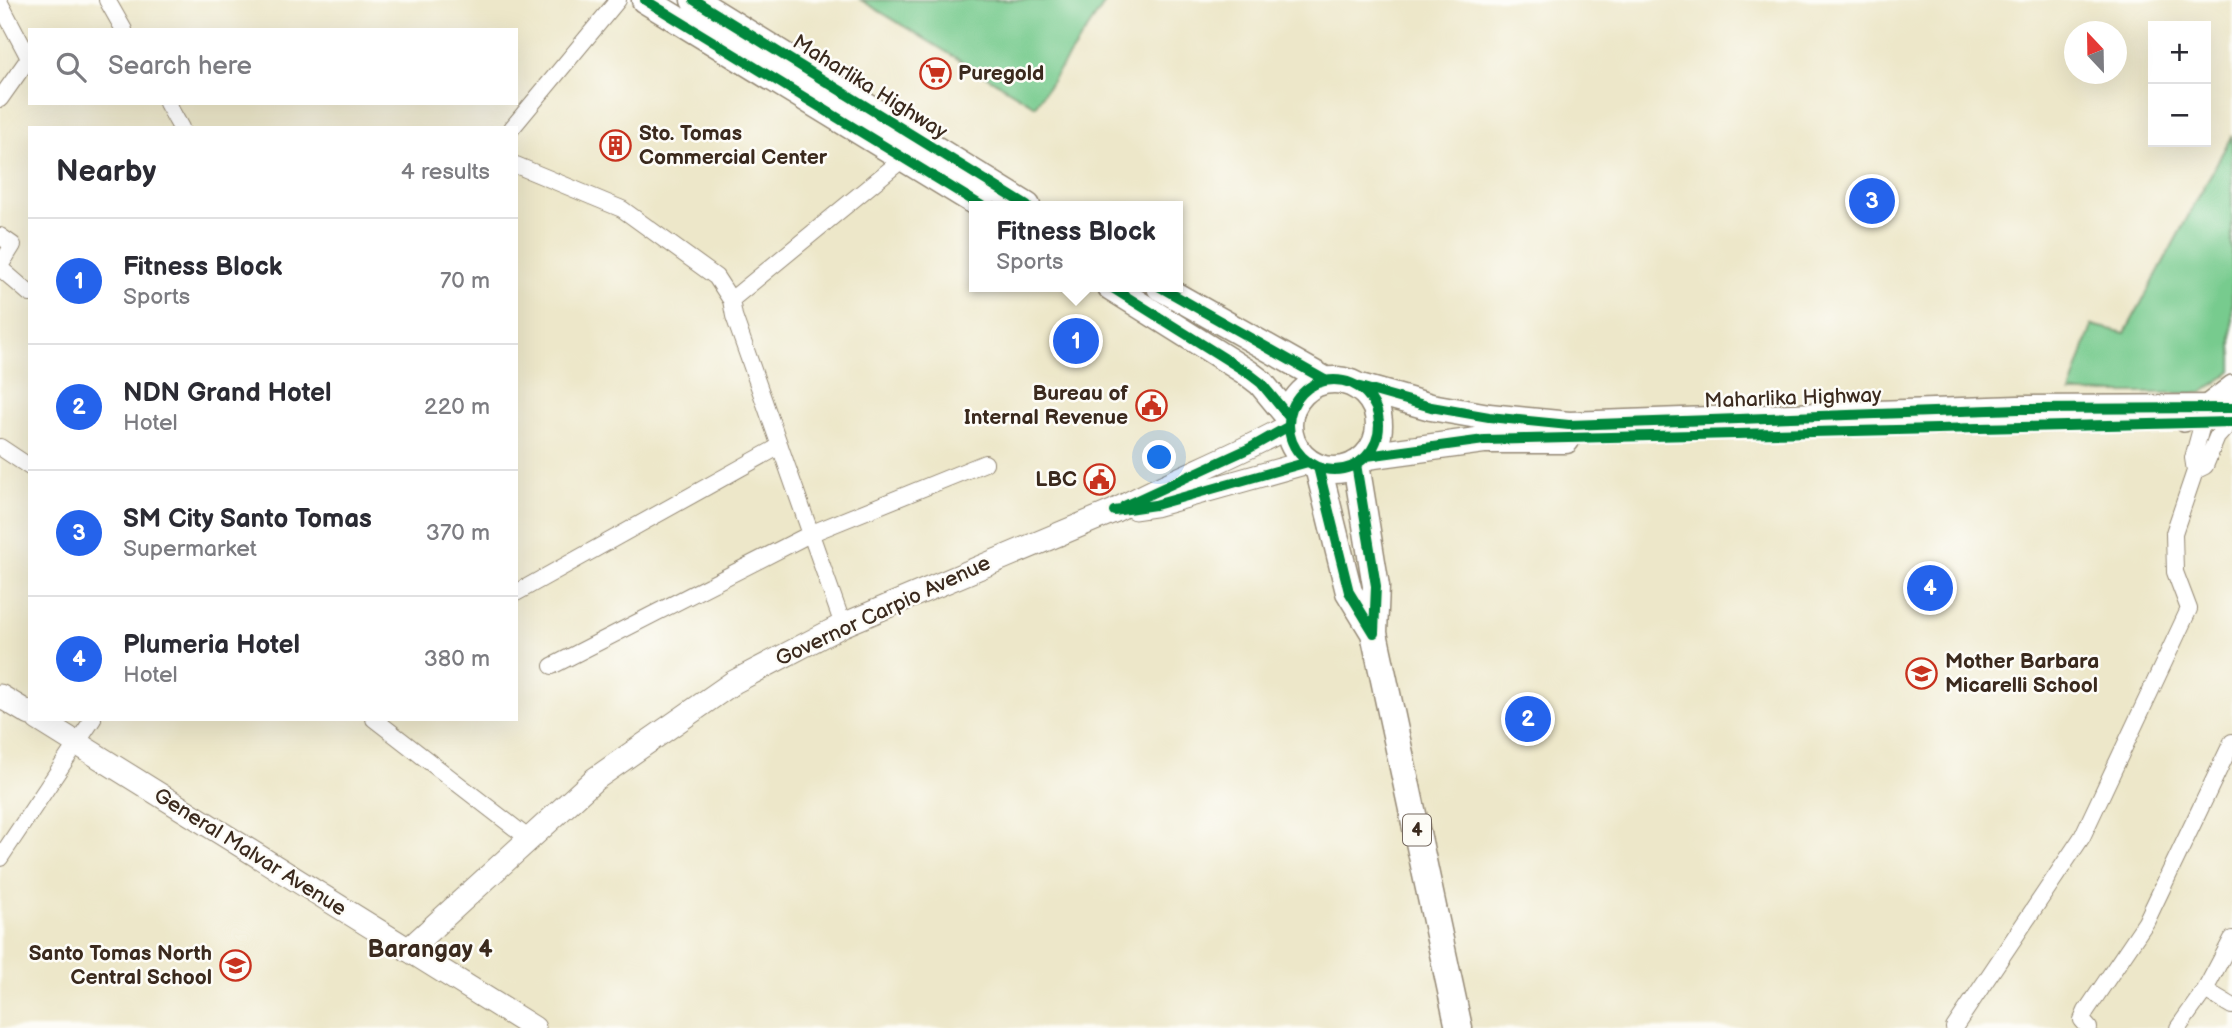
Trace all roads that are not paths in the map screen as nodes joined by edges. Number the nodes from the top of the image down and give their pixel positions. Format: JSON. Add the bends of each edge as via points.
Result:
{"nodes":[{"id":1,"x":107,"y":0,"type":"edge"},
{"id":2,"x":618,"y":0,"type":"edge"},
{"id":3,"x":645,"y":0,"type":"edge"},
{"id":4,"x":694,"y":0,"type":"edge"},
{"id":5,"x":0,"y":3,"type":"edge"},
{"id":6,"x":123,"y":28,"type":"edge"},
{"id":7,"x":28,"y":56,"type":"edge"},
{"id":8,"x":28,"y":59,"type":"edge"},
{"id":9,"x":0,"y":99,"type":"edge"},
{"id":10,"x":168,"y":105,"type":"edge"},
{"id":11,"x":180,"y":126,"type":"edge"},
{"id":12,"x":514,"y":126,"type":"edge"},
{"id":13,"x":905,"y":158,"type":"junction"},
{"id":14,"x":518,"y":166,"type":"edge"},
{"id":15,"x":974,"y":201,"type":"edge"},
{"id":16,"x":1019,"y":201,"type":"edge"},
{"id":17,"x":0,"y":236,"type":"edge"},
{"id":18,"x":0,"y":267,"type":"edge"},
{"id":19,"x":28,"y":292,"type":"edge"},
{"id":20,"x":1119,"y":292,"type":"edge"},
{"id":21,"x":1169,"y":292,"type":"edge"},
{"id":22,"x":731,"y":300,"type":"junction"},
{"id":23,"x":1325,"y":380,"type":"junction"},
{"id":24,"x":2232,"y":385,"type":"edge"},
{"id":25,"x":1360,"y":387,"type":"junction"},
{"id":26,"x":2197,"y":416,"type":"junction"},
{"id":27,"x":2232,"y":417,"type":"edge"},
{"id":28,"x":1289,"y":422,"type":"junction"},
{"id":29,"x":780,"y":446,"type":"junction"},
{"id":30,"x":0,"y":447,"type":"edge"},
{"id":31,"x":1361,"y":460,"type":"junction"},
{"id":32,"x":985,"y":463,"type":"dead end"},
{"id":33,"x":1313,"y":464,"type":"junction"},
{"id":34,"x":28,"y":466,"type":"edge"},
{"id":35,"x":2195,"y":471,"type":"junction"},
{"id":36,"x":1114,"y":511,"type":"junction"},
{"id":37,"x":811,"y":533,"type":"junction"},
{"id":38,"x":518,"y":592,"type":"edge"},
{"id":39,"x":843,"y":625,"type":"junction"},
{"id":40,"x":1374,"y":633,"type":"junction"},
{"id":41,"x":552,"y":666,"type":"dead end"},
{"id":42,"x":0,"y":696,"type":"edge"},
{"id":43,"x":28,"y":713,"type":"edge"},
{"id":44,"x":41,"y":721,"type":"edge"},
{"id":45,"x":92,"y":721,"type":"edge"},
{"id":46,"x":377,"y":721,"type":"edge"},
{"id":47,"x":2232,"y":742,"type":"edge"},
{"id":48,"x":76,"y":743,"type":"junction"},
{"id":49,"x":528,"y":838,"type":"junction"},
{"id":50,"x":0,"y":858,"type":"edge"},
{"id":51,"x":2232,"y":939,"type":"edge"},
{"id":52,"x":408,"y":950,"type":"junction"},
{"id":53,"x":2205,"y":990,"type":"junction"},
{"id":54,"x":2232,"y":1006,"type":"edge"},
{"id":55,"x":1957,"y":1027,"type":"edge"},
{"id":56,"x":534,"y":1028,"type":"edge"},
{"id":57,"x":1459,"y":1028,"type":"edge"},
{"id":58,"x":2090,"y":1028,"type":"edge"},
{"id":59,"x":2178,"y":1028,"type":"edge"}],
"edges":[{"from":1,"to":6,"type":"street"},
{"from":2,"to":12,"type":"street"},
{"from":3,"to":13,"type":"highway","name":"Maharlika Highway"},
{"from":4,"to":16,"type":"highway","name":"Maharlika Highway"},
{"from":5,"to":7,"type":"street"},
{"from":8,"to":9,"type":"street"},
{"from":10,"to":11,"type":"street"},
{"from":13,"to":15,"type":"highway","name":"Maharlika Highway"},
{"from":13,"to":22,"type":"street"},
{"from":14,"to":22,"type":"street","via":[[622,209],[716,277]]},
{"from":17,"to":18,"type":"street","via":[[13,245]]},
{"from":18,"to":19,"type":"street"},
{"from":20,"to":28,"type":"highway","via":[[1248,373],[1261,383]]},
{"from":21,"to":23,"type":"highway"},
{"from":22,"to":29,"type":"street"},
{"from":23,"to":25,"type":"highway"},
{"from":23,"to":28,"type":"highway","via":[[1301,393]]},
{"from":24,"to":26,"type":"street"},
{"from":25,"to":26,"type":"highway","name":"Maharlika Highway","via":[[1454,411],[1569,425]]},
{"from":25,"to":31,"type":"highway","via":[[1373,402],[1379,423],[1377,440]]},
{"from":26,"to":27,"type":"highway","name":"Maharlika Highway"},
{"from":26,"to":31,"type":"highway","name":"Maharlika Highway","via":[[1484,440]]},
{"from":26,"to":35,"type":"street"},
{"from":27,"to":35,"type":"street","via":[[2205,466]]},
{"from":28,"to":33,"type":"highway","via":[[1294,446]]},
{"from":28,"to":36,"type":"main road","name":"Governor Carpio Avenue","via":[[1250,448]]},
{"from":29,"to":37,"type":"street"},
{"from":29,"to":38,"type":"street"},
{"from":30,"to":34,"type":"street"},
{"from":31,"to":33,"type":"highway","via":[[1337,470]]},
{"from":31,"to":40,"type":"highway","number":"4","via":[[1376,586]]},
{"from":32,"to":37,"type":"street"},
{"from":33,"to":36,"type":"main road","name":"Governor Carpio Avenue","via":[[1155,505]]},
{"from":33,"to":40,"type":"highway","number":"4","via":[[1349,592]]},
{"from":35,"to":55,"type":"street","via":[[2174,533],[2175,572],[2189,610],[2082,837]]},
{"from":36,"to":39,"type":"main road","name":"Governor Carpio Avenue"},
{"from":37,"to":39,"type":"street"},
{"from":37,"to":41,"type":"street"},
{"from":39,"to":49,"type":"main road","name":"Governor Carpio Avenue","via":[[734,682],[670,724],[595,779]]},
{"from":40,"to":57,"type":"highway","number":"4"},
{"from":42,"to":43,"type":"main road"},
{"from":44,"to":48,"type":"main road","name":"General Malvar Avenue"},
{"from":45,"to":48,"type":"street"},
{"from":46,"to":49,"type":"street"},
{"from":47,"to":58,"type":"street","via":[[2146,922],[2086,1011],[2082,1020]]},
{"from":48,"to":50,"type":"street"},
{"from":48,"to":52,"type":"main road","name":"General Malvar Avenue"},
{"from":49,"to":52,"type":"main road","name":"Governor Carpio Avenue"},
{"from":51,"to":53,"type":"street"},
{"from":52,"to":56,"type":"main road","name":"General Malvar Avenue"},
{"from":53,"to":54,"type":"street"},
{"from":53,"to":59,"type":"street"}]}
